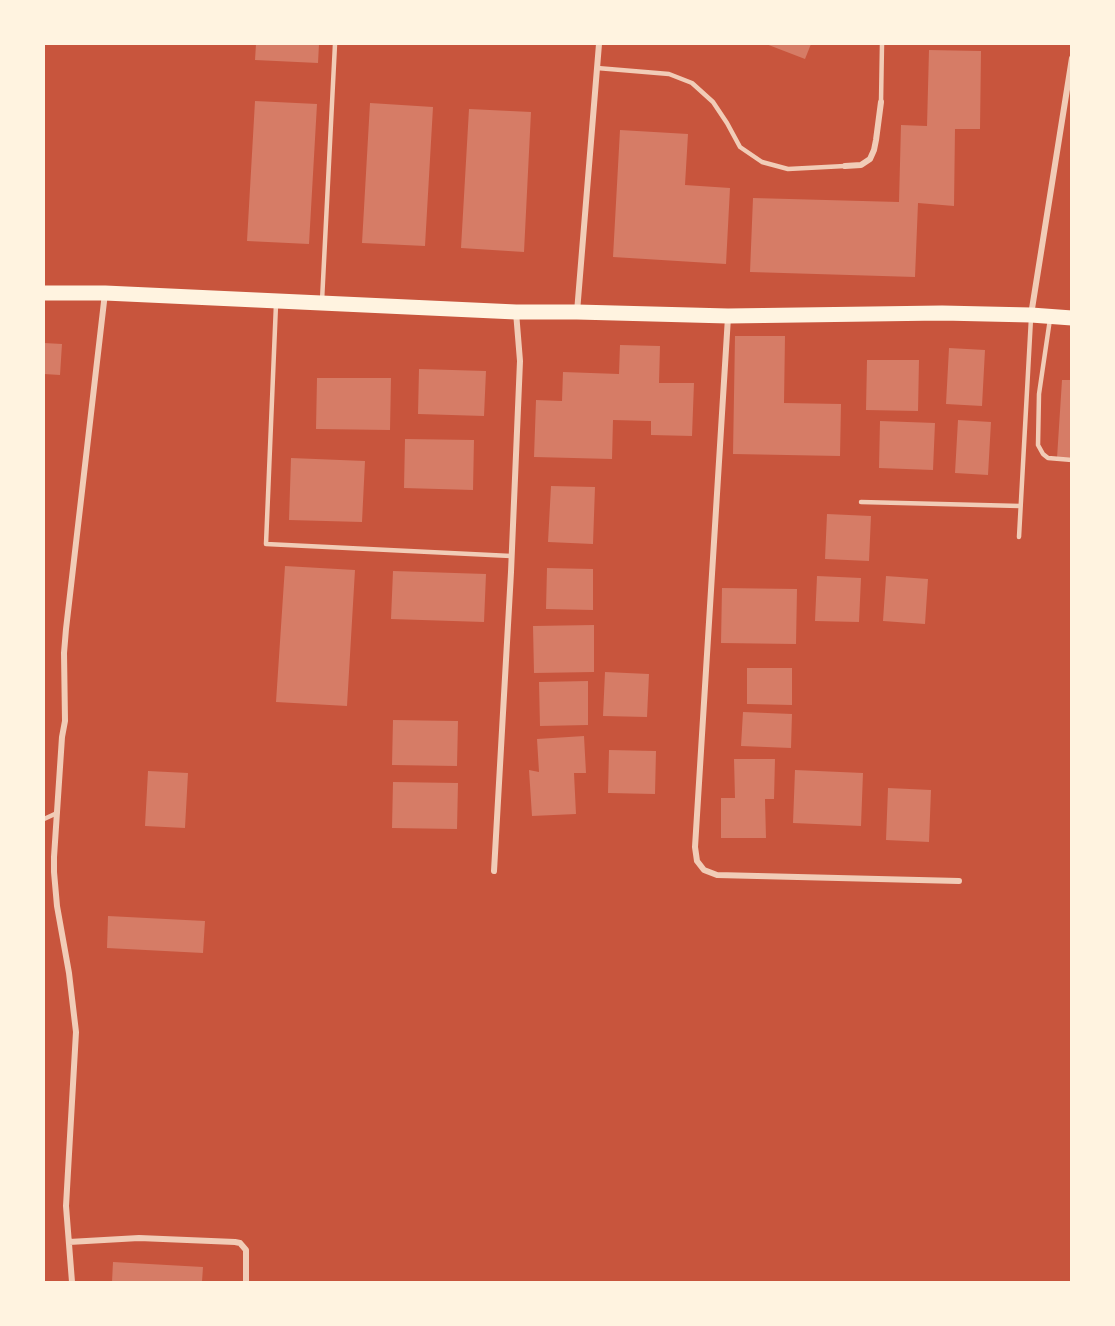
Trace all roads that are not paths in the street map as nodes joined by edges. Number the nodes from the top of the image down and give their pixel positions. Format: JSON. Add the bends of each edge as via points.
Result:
{"nodes":[{"id":1,"x":335,"y":44,"type":"edge"},
{"id":2,"x":599,"y":44,"type":"edge"},
{"id":3,"x":882,"y":44,"type":"edge"},
{"id":4,"x":1071,"y":58,"type":"edge"},
{"id":5,"x":597,"y":68,"type":"junction"},
{"id":6,"x":881,"y":102,"type":"joint"},
{"id":7,"x":845,"y":166,"type":"joint"},
{"id":8,"x":44,"y":293,"type":"edge"},
{"id":9,"x":105,"y":293,"type":"junction"},
{"id":10,"x":276,"y":301,"type":"junction"},
{"id":11,"x":322,"y":304,"type":"junction"},
{"id":12,"x":516,"y":312,"type":"junction"},
{"id":13,"x":577,"y":312,"type":"junction"},
{"id":14,"x":1032,"y":315,"type":"junction"},
{"id":15,"x":728,"y":316,"type":"junction"},
{"id":16,"x":1050,"y":316,"type":"junction"},
{"id":17,"x":1071,"y":318,"type":"edge"},
{"id":18,"x":1071,"y":459,"type":"edge"},
{"id":19,"x":861,"y":502,"type":"dead end"},
{"id":20,"x":1020,"y":506,"type":"junction"},
{"id":21,"x":1019,"y":537,"type":"dead end"},
{"id":22,"x":511,"y":556,"type":"junction"},
{"id":23,"x":57,"y":813,"type":"junction"},
{"id":24,"x":44,"y":819,"type":"edge"},
{"id":25,"x":494,"y":871,"type":"dead end"},
{"id":26,"x":959,"y":881,"type":"dead end"},
{"id":27,"x":69,"y":1242,"type":"junction"},
{"id":28,"x":72,"y":1282,"type":"edge"},
{"id":29,"x":246,"y":1282,"type":"edge"}],
"edges":[{"from":1,"to":11,"type":"lane"},
{"from":2,"to":5,"type":"street"},
{"from":3,"to":6,"type":"lane"},
{"from":4,"to":14,"type":"street"},
{"from":5,"to":7,"type":"lane","via":[[669,74],[692,83],[713,102],[740,147],[762,162],[788,169]]},
{"from":5,"to":13,"type":"street"},
{"from":6,"to":7,"type":"street","via":[[870,159],[861,165]]},
{"from":8,"to":9,"type":"main road"},
{"from":9,"to":10,"type":"main road"},
{"from":9,"to":23,"type":"street","via":[[66,629],[65,721]]},
{"from":10,"to":11,"type":"main road"},
{"from":10,"to":22,"type":"lane","via":[[266,543]]},
{"from":11,"to":12,"type":"main road"},
{"from":12,"to":13,"type":"main road"},
{"from":12,"to":22,"type":"street","via":[[520,361]]},
{"from":13,"to":15,"type":"main road"},
{"from":14,"to":15,"type":"main road"},
{"from":14,"to":16,"type":"main road"},
{"from":14,"to":20,"type":"lane"},
{"from":15,"to":26,"type":"street","via":[[697,861],[704,870],[717,875]]},
{"from":16,"to":17,"type":"main road"},
{"from":16,"to":18,"type":"lane","via":[[1038,444],[1048,458]]},
{"from":19,"to":20,"type":"lane"},
{"from":20,"to":21,"type":"lane"},
{"from":22,"to":25,"type":"street"},
{"from":23,"to":24,"type":"lane"},
{"from":23,"to":27,"type":"street","via":[[54,872],[76,1032],[66,1206]]},
{"from":27,"to":28,"type":"street"},
{"from":27,"to":29,"type":"street","via":[[139,1238],[240,1243],[246,1250]]}]}
